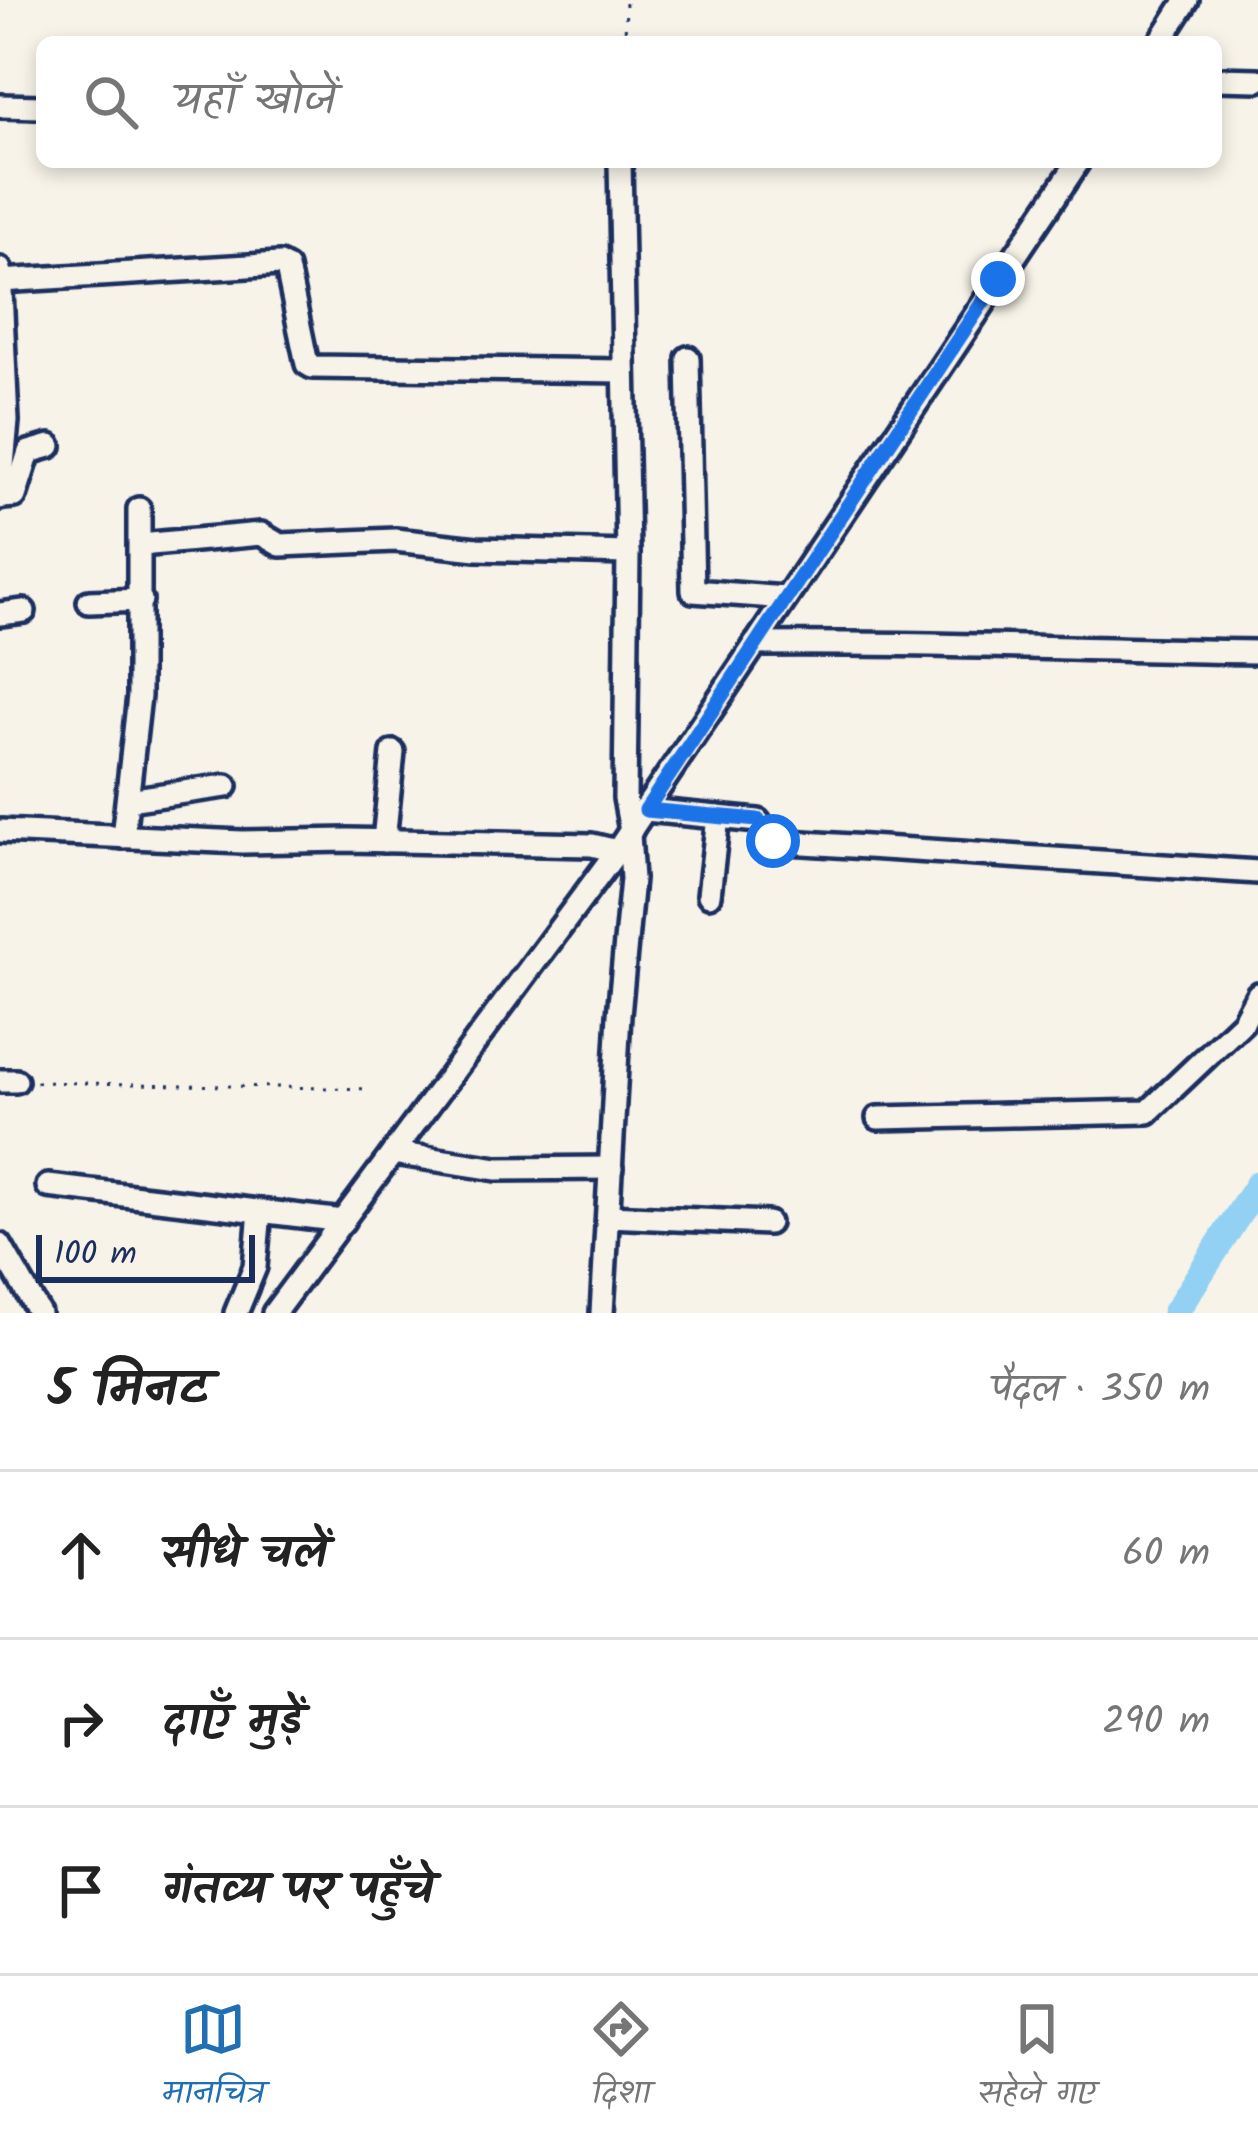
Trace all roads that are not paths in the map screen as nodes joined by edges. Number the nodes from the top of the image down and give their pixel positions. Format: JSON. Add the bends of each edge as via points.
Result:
{"nodes":[{"id":1,"x":1187,"y":0,"type":"edge"},
{"id":2,"x":1164,"y":36,"type":"edge"},
{"id":3,"x":1222,"y":79,"type":"edge"},
{"id":4,"x":1258,"y":80,"type":"edge"},
{"id":5,"x":0,"y":106,"type":"edge"},
{"id":6,"x":36,"y":107,"type":"edge"},
{"id":7,"x":620,"y":168,"type":"edge"},
{"id":8,"x":1074,"y":168,"type":"edge"},
{"id":9,"x":0,"y":269,"type":"edge"},
{"id":10,"x":0,"y":280,"type":"edge"},
{"id":11,"x":2,"y":355,"type":"edge"},
{"id":12,"x":688,"y":358,"type":"dead end"},
{"id":13,"x":624,"y":371,"type":"junction"},
{"id":14,"x":50,"y":446,"type":"dead end"},
{"id":15,"x":1,"y":498,"type":"edge"},
{"id":16,"x":140,"y":508,"type":"dead end"},
{"id":17,"x":140,"y":545,"type":"junction"},
{"id":18,"x":628,"y":553,"type":"junction"},
{"id":19,"x":786,"y":598,"type":"junction"},
{"id":20,"x":141,"y":600,"type":"junction"},
{"id":21,"x":89,"y":602,"type":"dead end"},
{"id":22,"x":25,"y":611,"type":"dead end"},
{"id":23,"x":0,"y":614,"type":"edge"},
{"id":24,"x":755,"y":644,"type":"junction"},
{"id":25,"x":1258,"y":652,"type":"edge"},
{"id":26,"x":393,"y":752,"type":"dead end"},
{"id":27,"x":226,"y":786,"type":"dead end"},
{"id":28,"x":128,"y":800,"type":"junction"},
{"id":29,"x":646,"y":810,"type":"junction"},
{"id":30,"x":718,"y":817,"type":"junction"},
{"id":31,"x":0,"y":831,"type":"edge"},
{"id":32,"x":124,"y":837,"type":"junction"},
{"id":33,"x":626,"y":839,"type":"junction"},
{"id":34,"x":384,"y":841,"type":"junction"},
{"id":35,"x":1258,"y":872,"type":"edge"},
{"id":36,"x":709,"y":896,"type":"dead end"},
{"id":37,"x":1258,"y":994,"type":"edge"},
{"id":38,"x":878,"y":1118,"type":"dead end"},
{"id":39,"x":393,"y":1153,"type":"junction"},
{"id":40,"x":611,"y":1168,"type":"junction"},
{"id":41,"x":48,"y":1186,"type":"dead end"},
{"id":42,"x":260,"y":1211,"type":"junction"},
{"id":43,"x":608,"y":1216,"type":"junction"},
{"id":44,"x":343,"y":1220,"type":"junction"},
{"id":45,"x":768,"y":1222,"type":"dead end"},
{"id":46,"x":0,"y":1245,"type":"edge"},
{"id":47,"x":39,"y":1313,"type":"edge"},
{"id":48,"x":236,"y":1313,"type":"edge"},
{"id":49,"x":274,"y":1313,"type":"edge"},
{"id":50,"x":602,"y":1313,"type":"edge"}],
"edges":[{"from":1,"to":2,"type":"street"},
{"from":3,"to":4,"type":"street"},
{"from":5,"to":6,"type":"street"},
{"from":7,"to":13,"type":"street"},
{"from":8,"to":19,"type":"street"},
{"from":9,"to":10,"type":"street"},
{"from":10,"to":11,"type":"street"},
{"from":10,"to":13,"type":"street","via":[[280,264],[310,366]]},
{"from":11,"to":15,"type":"street"},
{"from":12,"to":19,"type":"street","via":[[691,587]]},
{"from":13,"to":18,"type":"street"},
{"from":14,"to":15,"type":"street","via":[[29,452],[15,496]]},
{"from":16,"to":17,"type":"street"},
{"from":17,"to":18,"type":"street","via":[[261,534],[280,545],[395,540]]},
{"from":17,"to":20,"type":"street"},
{"from":18,"to":33,"type":"street"},
{"from":19,"to":24,"type":"street"},
{"from":20,"to":21,"type":"street"},
{"from":20,"to":28,"type":"street"},
{"from":22,"to":23,"type":"street"},
{"from":24,"to":25,"type":"street"},
{"from":24,"to":29,"type":"street"},
{"from":26,"to":34,"type":"street"},
{"from":27,"to":28,"type":"street"},
{"from":28,"to":32,"type":"street"},
{"from":29,"to":30,"type":"street"},
{"from":29,"to":33,"type":"street"},
{"from":30,"to":35,"type":"street","via":[[758,820],[773,841]]},
{"from":30,"to":36,"type":"street"},
{"from":31,"to":32,"type":"street"},
{"from":32,"to":34,"type":"street"},
{"from":33,"to":34,"type":"street"},
{"from":33,"to":39,"type":"street"},
{"from":33,"to":40,"type":"street","via":[[632,879]]},
{"from":37,"to":38,"type":"street","via":[[1243,1022],[1148,1112]]},
{"from":39,"to":40,"type":"street","via":[[496,1169]]},
{"from":39,"to":44,"type":"street"},
{"from":40,"to":43,"type":"street"},
{"from":41,"to":42,"type":"street"},
{"from":42,"to":44,"type":"street"},
{"from":42,"to":48,"type":"street","via":[[255,1267]]},
{"from":43,"to":45,"type":"street"},
{"from":43,"to":50,"type":"street"},
{"from":44,"to":49,"type":"street"},
{"from":46,"to":47,"type":"street"}]}
